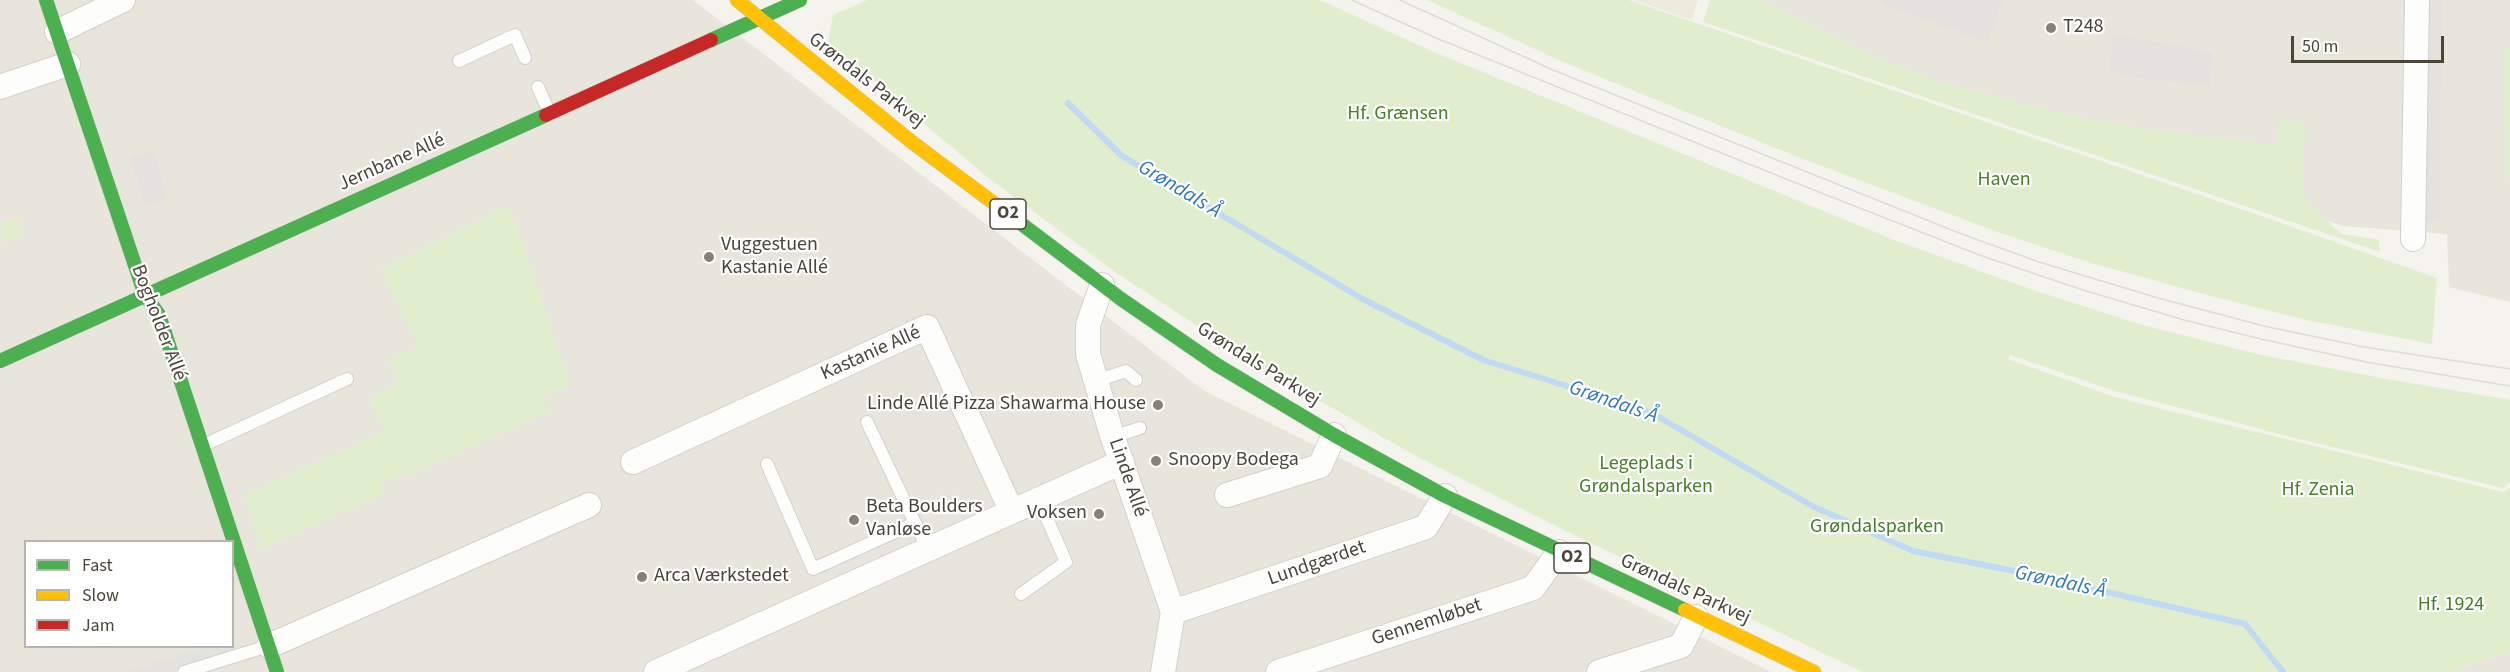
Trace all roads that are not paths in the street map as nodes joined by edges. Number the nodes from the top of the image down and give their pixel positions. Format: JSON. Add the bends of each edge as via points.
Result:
{"nodes":[{"id":1,"x":46,"y":0,"type":"edge"},
{"id":2,"x":123,"y":0,"type":"edge"},
{"id":3,"x":737,"y":0,"type":"edge"},
{"id":4,"x":800,"y":0,"type":"edge"},
{"id":5,"x":2417,"y":0,"type":"edge"},
{"id":6,"x":758,"y":19,"type":"junction"},
{"id":7,"x":57,"y":32,"type":"junction"},
{"id":8,"x":525,"y":58,"type":"dead end"},
{"id":9,"x":459,"y":61,"type":"dead end"},
{"id":10,"x":68,"y":64,"type":"junction"},
{"id":11,"x":0,"y":87,"type":"edge"},
{"id":12,"x":538,"y":87,"type":"dead end"},
{"id":13,"x":549,"y":113,"type":"junction"},
{"id":14,"x":2413,"y":239,"type":"dead end"},
{"id":15,"x":1102,"y":285,"type":"junction"},
{"id":16,"x":145,"y":295,"type":"junction"},
{"id":17,"x":0,"y":361,"type":"edge"},
{"id":18,"x":347,"y":380,"type":"dead end"},
{"id":19,"x":1136,"y":380,"type":"dead end"},
{"id":20,"x":1096,"y":381,"type":"junction"},
{"id":21,"x":867,"y":422,"type":"dead end"},
{"id":22,"x":1140,"y":428,"type":"dead end"},
{"id":23,"x":1334,"y":435,"type":"junction"},
{"id":24,"x":1113,"y":437,"type":"junction"},
{"id":25,"x":201,"y":447,"type":"junction"},
{"id":26,"x":633,"y":462,"type":"dead end"},
{"id":27,"x":1122,"y":462,"type":"junction"},
{"id":28,"x":767,"y":464,"type":"dead end"},
{"id":29,"x":1227,"y":495,"type":"dead end"},
{"id":30,"x":1445,"y":496,"type":"junction"},
{"id":31,"x":1038,"y":498,"type":"junction"},
{"id":32,"x":589,"y":505,"type":"dead end"},
{"id":33,"x":1011,"y":510,"type":"junction"},
{"id":34,"x":915,"y":523,"type":"junction"},
{"id":35,"x":233,"y":540,"type":"edge"},
{"id":36,"x":234,"y":544,"type":"edge"},
{"id":37,"x":927,"y":549,"type":"junction"},
{"id":38,"x":1559,"y":552,"type":"junction"},
{"id":39,"x":1021,"y":594,"type":"dead end"},
{"id":40,"x":1173,"y":612,"type":"junction"},
{"id":41,"x":1696,"y":617,"type":"junction"},
{"id":42,"x":269,"y":646,"type":"junction"},
{"id":43,"x":184,"y":672,"type":"edge"},
{"id":44,"x":277,"y":672,"type":"edge"},
{"id":45,"x":656,"y":672,"type":"edge"},
{"id":46,"x":1163,"y":672,"type":"edge"},
{"id":47,"x":1278,"y":672,"type":"edge"},
{"id":48,"x":1599,"y":672,"type":"edge"},
{"id":49,"x":1813,"y":672,"type":"edge"}],
"edges":[{"from":1,"to":7,"type":"street","name":"Bogholder Allé"},
{"from":2,"to":7,"type":"street"},
{"from":3,"to":6,"type":"street","name":"Grøndals Parkvej","number":"O2"},
{"from":4,"to":6,"type":"street","name":"Jernbane Allé"},
{"from":5,"to":14,"type":"street"},
{"from":6,"to":13,"type":"street","name":"Jernbane Allé"},
{"from":6,"to":15,"type":"street","name":"Grøndals Parkvej","number":"O2","via":[[913,143]]},
{"from":7,"to":10,"type":"street","name":"Bogholder Allé"},
{"from":8,"to":9,"type":"lane","via":[[515,35]]},
{"from":10,"to":11,"type":"street"},
{"from":10,"to":16,"type":"street","name":"Bogholder Allé"},
{"from":12,"to":13,"type":"lane"},
{"from":13,"to":16,"type":"street","name":"Jernbane Allé"},
{"from":15,"to":20,"type":"street","name":"Linde Allé","via":[[1088,325],[1088,354]]},
{"from":15,"to":23,"type":"street","name":"Grøndals Parkvej","number":"O2","via":[[1217,364]]},
{"from":16,"to":17,"type":"street","name":"Jernbane Allé"},
{"from":16,"to":25,"type":"street","name":"Bogholder Allé","via":[[159,315]]},
{"from":18,"to":25,"type":"lane"},
{"from":19,"to":20,"type":"lane","via":[[1126,371]]},
{"from":20,"to":24,"type":"street","name":"Linde Allé"},
{"from":21,"to":34,"type":"lane"},
{"from":22,"to":24,"type":"lane"},
{"from":23,"to":29,"type":"street","via":[[1320,466]]},
{"from":23,"to":30,"type":"street","name":"Grøndals Parkvej","number":"O2"},
{"from":24,"to":27,"type":"street","name":"Linde Allé"},
{"from":25,"to":35,"type":"street","name":"Bogholder Allé"},
{"from":26,"to":33,"type":"street","name":"Kastanie Allé","via":[[927,327]]},
{"from":27,"to":31,"type":"street"},
{"from":27,"to":40,"type":"street","name":"Linde Allé"},
{"from":28,"to":34,"type":"lane","via":[[813,569]]},
{"from":30,"to":38,"type":"street","name":"Grøndals Parkvej","number":"O2"},
{"from":30,"to":40,"type":"street","name":"Lundgærdet","via":[[1426,527]]},
{"from":31,"to":33,"type":"street"},
{"from":31,"to":39,"type":"lane","via":[[1066,562]]},
{"from":32,"to":42,"type":"street"},
{"from":33,"to":37,"type":"street"},
{"from":34,"to":37,"type":"lane"},
{"from":36,"to":42,"type":"street","name":"Bogholder Allé"},
{"from":37,"to":45,"type":"street"},
{"from":38,"to":41,"type":"street","name":"Grøndals Parkvej","number":"O2"},
{"from":38,"to":47,"type":"street","name":"Gennemløbet","via":[[1533,588]]},
{"from":40,"to":46,"type":"street","name":"Linde Allé"},
{"from":41,"to":48,"type":"street","via":[[1680,646]]},
{"from":41,"to":49,"type":"street","name":"Grøndals Parkvej","number":"O2"},
{"from":42,"to":43,"type":"lane"},
{"from":42,"to":44,"type":"street","name":"Bogholder Allé"}]}
